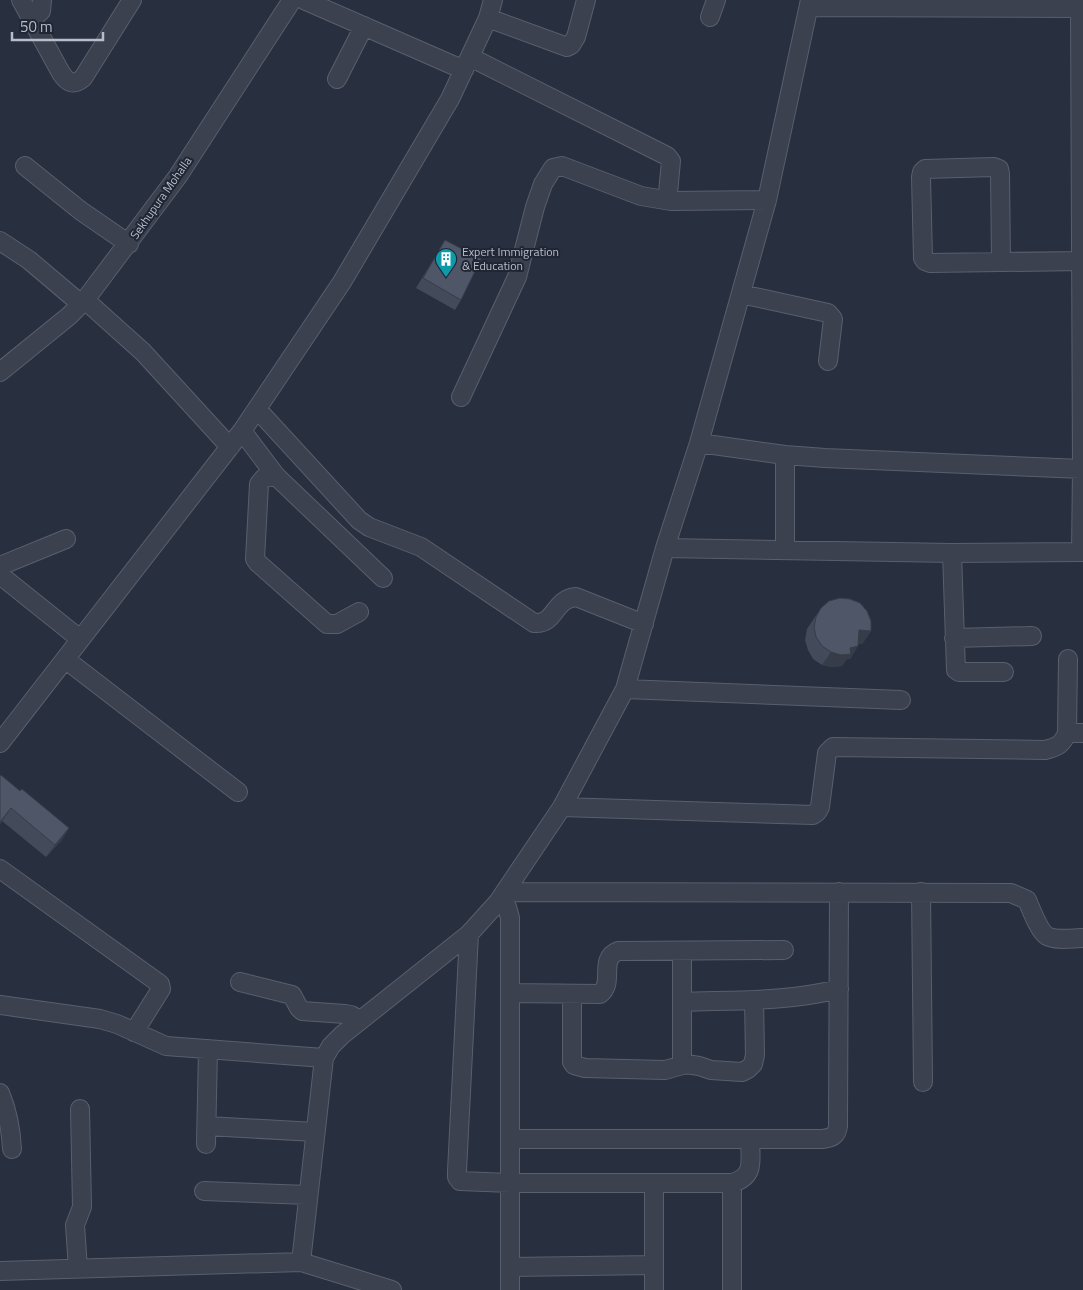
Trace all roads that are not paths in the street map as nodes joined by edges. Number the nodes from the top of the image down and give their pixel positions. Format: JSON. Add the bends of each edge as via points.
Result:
{"nodes":[{"id":1,"x":21,"y":0,"type":"edge"},
{"id":2,"x":42,"y":0,"type":"edge"},
{"id":3,"x":132,"y":0,"type":"edge"},
{"id":4,"x":292,"y":0,"type":"edge"},
{"id":5,"x":304,"y":0,"type":"edge"},
{"id":6,"x":493,"y":0,"type":"edge"},
{"id":7,"x":586,"y":0,"type":"edge"},
{"id":8,"x":716,"y":0,"type":"edge"},
{"id":9,"x":809,"y":3,"type":"edge"},
{"id":10,"x":1043,"y":4,"type":"edge"},
{"id":11,"x":1081,"y":8,"type":"edge"},
{"id":12,"x":488,"y":18,"type":"junction"},
{"id":13,"x":710,"y":18,"type":"dead end"},
{"id":14,"x":31,"y":20,"type":"junction"},
{"id":15,"x":364,"y":26,"type":"junction"},
{"id":16,"x":467,"y":64,"type":"junction"},
{"id":17,"x":337,"y":79,"type":"dead end"},
{"id":18,"x":25,"y":166,"type":"dead end"},
{"id":19,"x":768,"y":200,"type":"junction"},
{"id":20,"x":671,"y":201,"type":"junction"},
{"id":21,"x":0,"y":240,"type":"edge"},
{"id":22,"x":128,"y":244,"type":"junction"},
{"id":23,"x":1001,"y":261,"type":"junction"},
{"id":24,"x":1082,"y":261,"type":"edge"},
{"id":25,"x":741,"y":294,"type":"junction"},
{"id":26,"x":83,"y":302,"type":"junction"},
{"id":27,"x":828,"y":361,"type":"dead end"},
{"id":28,"x":0,"y":372,"type":"edge"},
{"id":29,"x":461,"y":397,"type":"dead end"},
{"id":30,"x":257,"y":409,"type":"junction"},
{"id":31,"x":242,"y":431,"type":"junction"},
{"id":32,"x":699,"y":443,"type":"junction"},
{"id":33,"x":230,"y":447,"type":"junction"},
{"id":34,"x":785,"y":455,"type":"junction"},
{"id":35,"x":1082,"y":469,"type":"edge"},
{"id":36,"x":276,"y":476,"type":"junction"},
{"id":37,"x":66,"y":539,"type":"dead end"},
{"id":38,"x":665,"y":548,"type":"junction"},
{"id":39,"x":785,"y":550,"type":"junction"},
{"id":40,"x":1082,"y":552,"type":"edge"},
{"id":41,"x":952,"y":553,"type":"junction"},
{"id":42,"x":0,"y":566,"type":"edge"},
{"id":43,"x":0,"y":576,"type":"edge"},
{"id":44,"x":383,"y":578,"type":"dead end"},
{"id":45,"x":359,"y":612,"type":"dead end"},
{"id":46,"x":644,"y":624,"type":"junction"},
{"id":47,"x":1032,"y":636,"type":"dead end"},
{"id":48,"x":954,"y":638,"type":"junction"},
{"id":49,"x":80,"y":639,"type":"junction"},
{"id":50,"x":65,"y":659,"type":"junction"},
{"id":51,"x":1068,"y":659,"type":"dead end"},
{"id":52,"x":1004,"y":672,"type":"dead end"},
{"id":53,"x":625,"y":689,"type":"junction"},
{"id":54,"x":901,"y":700,"type":"dead end"},
{"id":55,"x":1075,"y":733,"type":"edge"},
{"id":56,"x":0,"y":743,"type":"edge"},
{"id":57,"x":238,"y":792,"type":"dead end"},
{"id":58,"x":562,"y":807,"type":"junction"},
{"id":59,"x":0,"y":869,"type":"edge"},
{"id":60,"x":839,"y":892,"type":"junction"},
{"id":61,"x":921,"y":892,"type":"junction"},
{"id":62,"x":501,"y":897,"type":"junction"},
{"id":63,"x":469,"y":934,"type":"junction"},
{"id":64,"x":1083,"y":938,"type":"edge"},
{"id":65,"x":784,"y":950,"type":"dead end"},
{"id":66,"x":682,"y":951,"type":"junction"},
{"id":67,"x":240,"y":982,"type":"dead end"},
{"id":68,"x":839,"y":989,"type":"junction"},
{"id":69,"x":510,"y":993,"type":"junction"},
{"id":70,"x":572,"y":994,"type":"junction"},
{"id":71,"x":754,"y":1000,"type":"junction"},
{"id":72,"x":682,"y":1002,"type":"junction"},
{"id":73,"x":0,"y":1005,"type":"edge"},
{"id":74,"x":360,"y":1020,"type":"junction"},
{"id":75,"x":134,"y":1032,"type":"junction"},
{"id":76,"x":208,"y":1049,"type":"junction"},
{"id":77,"x":324,"y":1058,"type":"junction"},
{"id":78,"x":682,"y":1065,"type":"junction"},
{"id":79,"x":923,"y":1082,"type":"dead end"},
{"id":80,"x":0,"y":1093,"type":"edge"},
{"id":81,"x":80,"y":1109,"type":"dead end"},
{"id":82,"x":207,"y":1126,"type":"junction"},
{"id":83,"x":315,"y":1132,"type":"junction"},
{"id":84,"x":510,"y":1139,"type":"junction"},
{"id":85,"x":750,"y":1139,"type":"junction"},
{"id":86,"x":206,"y":1144,"type":"dead end"},
{"id":87,"x":12,"y":1150,"type":"dead end"},
{"id":88,"x":732,"y":1182,"type":"junction"},
{"id":89,"x":510,"y":1183,"type":"junction"},
{"id":90,"x":654,"y":1183,"type":"junction"},
{"id":91,"x":204,"y":1191,"type":"dead end"},
{"id":92,"x":308,"y":1195,"type":"junction"},
{"id":93,"x":301,"y":1262,"type":"junction"},
{"id":94,"x":654,"y":1265,"type":"junction"},
{"id":95,"x":510,"y":1267,"type":"junction"},
{"id":96,"x":78,"y":1269,"type":"junction"},
{"id":97,"x":0,"y":1271,"type":"edge"},
{"id":98,"x":392,"y":1290,"type":"edge"},
{"id":99,"x":510,"y":1290,"type":"edge"},
{"id":100,"x":654,"y":1290,"type":"edge"},
{"id":101,"x":732,"y":1290,"type":"edge"}],
"edges":[{"from":1,"to":14,"type":"street"},
{"from":2,"to":14,"type":"street","via":[[41,11]]},
{"from":3,"to":14,"type":"street","via":[[83,78],[74,83],[67,82]]},
{"from":4,"to":22,"type":"street","name":"Sekhupura Mohalla","via":[[178,176]]},
{"from":5,"to":15,"type":"street"},
{"from":6,"to":12,"type":"street"},
{"from":7,"to":12,"type":"street","via":[[576,37],[567,47]]},
{"from":8,"to":13,"type":"street"},
{"from":9,"to":10,"type":"street"},
{"from":9,"to":19,"type":"street"},
{"from":10,"to":11,"type":"street"},
{"from":11,"to":24,"type":"street"},
{"from":12,"to":16,"type":"street"},
{"from":15,"to":16,"type":"street"},
{"from":15,"to":17,"type":"street"},
{"from":16,"to":20,"type":"street","via":[[667,156],[671,161],[668,193]]},
{"from":16,"to":30,"type":"street","via":[[450,100],[342,282]]},
{"from":18,"to":22,"type":"street"},
{"from":19,"to":20,"type":"street"},
{"from":19,"to":25,"type":"street"},
{"from":20,"to":29,"type":"street","via":[[641,196],[562,166],[553,168],[535,207],[518,277]]},
{"from":21,"to":26,"type":"street"},
{"from":22,"to":26,"type":"street","name":"Sekhupura Mohalla"},
{"from":23,"to":23,"type":"street","via":[[999,169],[926,169],[922,172],[925,262]]},
{"from":23,"to":24,"type":"street"},
{"from":24,"to":35,"type":"street"},
{"from":25,"to":27,"type":"street","via":[[828,312],[832,319]]},
{"from":25,"to":32,"type":"street"},
{"from":26,"to":28,"type":"street","name":"Sekhupura Mohalla"},
{"from":26,"to":33,"type":"street","via":[[142,352]]},
{"from":30,"to":31,"type":"street"},
{"from":30,"to":46,"type":"street","via":[[359,520],[421,547],[534,623],[547,621],[563,601],[576,597]]},
{"from":31,"to":33,"type":"street"},
{"from":31,"to":36,"type":"street"},
{"from":32,"to":34,"type":"street"},
{"from":32,"to":38,"type":"street"},
{"from":33,"to":49,"type":"street"},
{"from":34,"to":35,"type":"street"},
{"from":34,"to":39,"type":"street"},
{"from":35,"to":40,"type":"street"},
{"from":36,"to":44,"type":"street"},
{"from":36,"to":45,"type":"street","via":[[264,478],[259,484],[255,559],[326,624],[337,624]]},
{"from":37,"to":42,"type":"street"},
{"from":38,"to":39,"type":"street"},
{"from":38,"to":46,"type":"street"},
{"from":39,"to":41,"type":"street"},
{"from":40,"to":41,"type":"street"},
{"from":41,"to":48,"type":"street"},
{"from":43,"to":49,"type":"street"},
{"from":46,"to":53,"type":"street"},
{"from":47,"to":48,"type":"street"},
{"from":48,"to":52,"type":"street","via":[[956,670]]},
{"from":49,"to":50,"type":"street"},
{"from":50,"to":56,"type":"street"},
{"from":50,"to":57,"type":"street"},
{"from":51,"to":55,"type":"street"},
{"from":53,"to":54,"type":"street"},
{"from":53,"to":58,"type":"street"},
{"from":55,"to":58,"type":"street","via":[[1055,748],[1045,750],[833,747],[827,753],[820,807],[813,815]]},
{"from":58,"to":62,"type":"street"},
{"from":59,"to":75,"type":"street","via":[[160,984],[162,989]]},
{"from":60,"to":61,"type":"street"},
{"from":60,"to":62,"type":"street"},
{"from":60,"to":68,"type":"street"},
{"from":61,"to":64,"type":"street","via":[[1011,893],[1027,900],[1047,936]]},
{"from":61,"to":79,"type":"street"},
{"from":62,"to":63,"type":"street"},
{"from":62,"to":69,"type":"street","via":[[510,918]]},
{"from":63,"to":74,"type":"street"},
{"from":63,"to":89,"type":"street","via":[[457,1177],[460,1181]]},
{"from":65,"to":66,"type":"street"},
{"from":66,"to":70,"type":"street","via":[[612,953],[604,992]]},
{"from":66,"to":72,"type":"street"},
{"from":67,"to":74,"type":"street","via":[[292,995],[302,1011],[345,1014]]},
{"from":68,"to":71,"type":"street","via":[[802,997]]},
{"from":68,"to":85,"type":"street","via":[[837,1132],[822,1139]]},
{"from":69,"to":70,"type":"street"},
{"from":69,"to":84,"type":"street"},
{"from":70,"to":78,"type":"street","via":[[574,1065],[657,1070]]},
{"from":71,"to":72,"type":"street"},
{"from":71,"to":78,"type":"street","via":[[755,1055],[748,1069],[723,1072],[692,1064]]},
{"from":72,"to":78,"type":"street"},
{"from":73,"to":75,"type":"street","via":[[100,1020]]},
{"from":74,"to":77,"type":"street","via":[[331,1046]]},
{"from":75,"to":76,"type":"street","via":[[166,1046]]},
{"from":76,"to":77,"type":"street"},
{"from":76,"to":82,"type":"street"},
{"from":77,"to":83,"type":"street"},
{"from":80,"to":87,"type":"street","via":[[11,1130]]},
{"from":81,"to":96,"type":"street","via":[[82,1207],[75,1225]]},
{"from":82,"to":83,"type":"street"},
{"from":82,"to":86,"type":"street"},
{"from":83,"to":92,"type":"street"},
{"from":84,"to":85,"type":"street"},
{"from":84,"to":89,"type":"street"},
{"from":85,"to":88,"type":"street","via":[[748,1175]]},
{"from":88,"to":90,"type":"street"},
{"from":88,"to":101,"type":"street"},
{"from":89,"to":90,"type":"street"},
{"from":89,"to":95,"type":"street"},
{"from":90,"to":94,"type":"street"},
{"from":91,"to":92,"type":"street"},
{"from":92,"to":93,"type":"street"},
{"from":93,"to":96,"type":"street"},
{"from":93,"to":98,"type":"street"},
{"from":94,"to":95,"type":"street"},
{"from":94,"to":100,"type":"street"},
{"from":95,"to":99,"type":"street"},
{"from":96,"to":97,"type":"street"}]}
